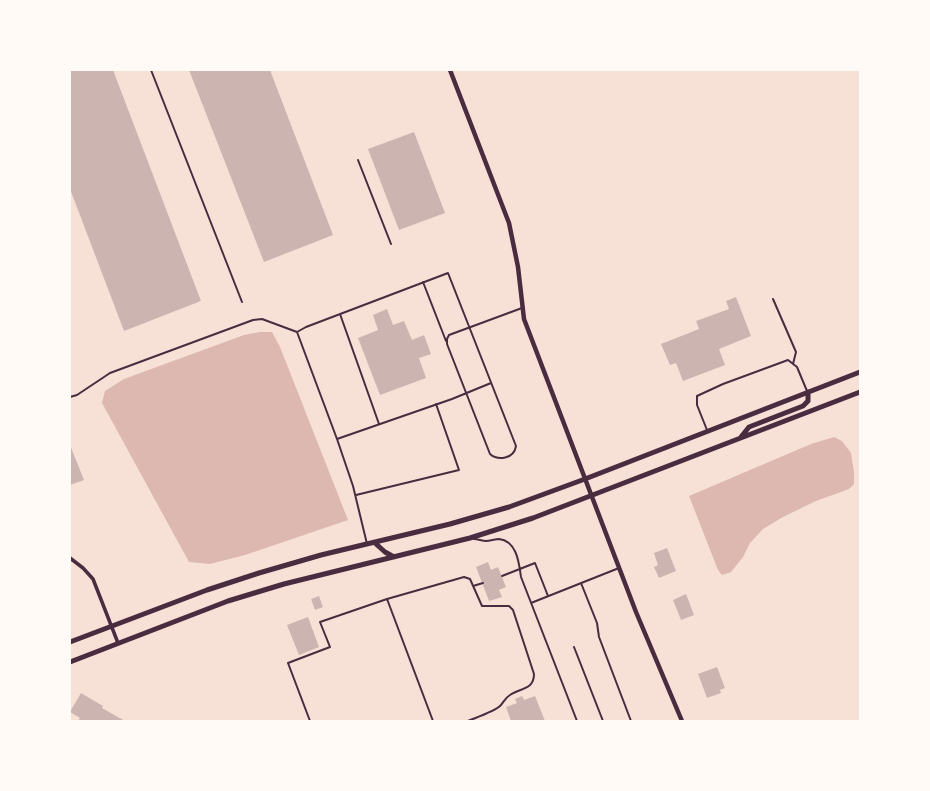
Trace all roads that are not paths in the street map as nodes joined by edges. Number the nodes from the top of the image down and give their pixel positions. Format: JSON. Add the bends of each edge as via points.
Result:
{"nodes":[{"id":1,"x":151,"y":70,"type":"edge"},
{"id":2,"x":450,"y":70,"type":"edge"},
{"id":3,"x":358,"y":160,"type":"dead end"},
{"id":4,"x":391,"y":244,"type":"dead end"},
{"id":5,"x":423,"y":282,"type":"junction"},
{"id":6,"x":773,"y":299,"type":"dead end"},
{"id":7,"x":242,"y":302,"type":"dead end"},
{"id":8,"x":523,"y":308,"type":"junction"},
{"id":9,"x":340,"y":314,"type":"junction"},
{"id":10,"x":470,"y":327,"type":"junction"},
{"id":11,"x":297,"y":332,"type":"junction"},
{"id":12,"x":447,"y":344,"type":"junction"},
{"id":13,"x":793,"y":364,"type":"junction"},
{"id":14,"x":860,"y":372,"type":"edge"},
{"id":15,"x":491,"y":383,"type":"junction"},
{"id":16,"x":808,"y":392,"type":"junction"},
{"id":17,"x":860,"y":392,"type":"edge"},
{"id":18,"x":466,"y":393,"type":"junction"},
{"id":19,"x":70,"y":397,"type":"edge"},
{"id":20,"x":436,"y":404,"type":"junction"},
{"id":21,"x":380,"y":424,"type":"junction"},
{"id":22,"x":707,"y":432,"type":"junction"},
{"id":23,"x":740,"y":438,"type":"junction"},
{"id":24,"x":337,"y":439,"type":"junction"},
{"id":25,"x":585,"y":479,"type":"junction"},
{"id":26,"x":356,"y":496,"type":"junction"},
{"id":27,"x":591,"y":496,"type":"junction"},
{"id":28,"x":470,"y":538,"type":"junction"},
{"id":29,"x":375,"y":543,"type":"junction"},
{"id":30,"x":368,"y":545,"type":"junction"},
{"id":31,"x":394,"y":557,"type":"junction"},
{"id":32,"x":70,"y":558,"type":"edge"},
{"id":33,"x":520,"y":568,"type":"junction"},
{"id":34,"x":619,"y":568,"type":"junction"},
{"id":35,"x":502,"y":576,"type":"dead end"},
{"id":36,"x":483,"y":583,"type":"dead end"},
{"id":37,"x":581,"y":583,"type":"junction"},
{"id":38,"x":473,"y":586,"type":"junction"},
{"id":39,"x":548,"y":596,"type":"junction"},
{"id":40,"x":387,"y":599,"type":"junction"},
{"id":41,"x":531,"y":603,"type":"junction"},
{"id":42,"x":111,"y":627,"type":"junction"},
{"id":43,"x":70,"y":642,"type":"edge"},
{"id":44,"x":118,"y":644,"type":"junction"},
{"id":45,"x":574,"y":647,"type":"dead end"},
{"id":46,"x":70,"y":662,"type":"edge"},
{"id":47,"x":310,"y":721,"type":"edge"},
{"id":48,"x":433,"y":721,"type":"edge"},
{"id":49,"x":468,"y":721,"type":"edge"},
{"id":50,"x":577,"y":721,"type":"edge"},
{"id":51,"x":603,"y":721,"type":"edge"},
{"id":52,"x":631,"y":721,"type":"edge"},
{"id":53,"x":682,"y":721,"type":"edge"}],
"edges":[{"from":1,"to":7,"type":"lane"},
{"from":2,"to":8,"type":"street","via":[[509,223]]},
{"from":3,"to":4,"type":"lane"},
{"from":5,"to":9,"type":"lane"},
{"from":5,"to":10,"type":"lane","via":[[448,273]]},
{"from":5,"to":12,"type":"lane"},
{"from":6,"to":13,"type":"lane","via":[[796,352]]},
{"from":8,"to":10,"type":"lane"},
{"from":8,"to":25,"type":"street","via":[[524,319]]},
{"from":9,"to":11,"type":"lane","via":[[306,326]]},
{"from":9,"to":21,"type":"lane"},
{"from":10,"to":12,"type":"lane","via":[[449,335]]},
{"from":10,"to":15,"type":"lane"},
{"from":11,"to":19,"type":"lane","via":[[262,319],[253,320],[110,373]]},
{"from":11,"to":24,"type":"lane"},
{"from":12,"to":18,"type":"lane"},
{"from":13,"to":16,"type":"lane","via":[[797,366]]},
{"from":13,"to":22,"type":"lane","via":[[788,360],[697,396],[697,405]]},
{"from":14,"to":16,"type":"main road"},
{"from":15,"to":18,"type":"lane"},
{"from":15,"to":18,"type":"lane","via":[[516,446],[512,454],[501,459],[490,454]]},
{"from":16,"to":22,"type":"main road"},
{"from":16,"to":23,"type":"main road","via":[[808,400],[803,406],[749,427]]},
{"from":17,"to":23,"type":"main road"},
{"from":18,"to":20,"type":"lane"},
{"from":20,"to":21,"type":"lane"},
{"from":20,"to":26,"type":"lane","via":[[459,470]]},
{"from":21,"to":24,"type":"lane"},
{"from":22,"to":25,"type":"main road"},
{"from":23,"to":27,"type":"main road"},
{"from":24,"to":26,"type":"lane"},
{"from":25,"to":27,"type":"street"},
{"from":25,"to":29,"type":"main road","via":[[509,507]]},
{"from":26,"to":30,"type":"lane"},
{"from":27,"to":28,"type":"main road"},
{"from":27,"to":34,"type":"street"},
{"from":28,"to":31,"type":"main road"},
{"from":28,"to":33,"type":"lane","via":[[486,541],[499,539],[508,542],[515,550]]},
{"from":29,"to":30,"type":"main road"},
{"from":29,"to":31,"type":"main road"},
{"from":30,"to":42,"type":"main road","via":[[259,573]]},
{"from":31,"to":44,"type":"main road","via":[[284,584],[228,601]]},
{"from":32,"to":42,"type":"street","via":[[93,579]]},
{"from":33,"to":35,"type":"lane"},
{"from":33,"to":39,"type":"lane","via":[[535,563]]},
{"from":33,"to":41,"type":"lane"},
{"from":34,"to":37,"type":"lane"},
{"from":34,"to":53,"type":"street"},
{"from":36,"to":38,"type":"lane"},
{"from":37,"to":39,"type":"lane"},
{"from":37,"to":52,"type":"lane"},
{"from":38,"to":40,"type":"lane","via":[[470,579],[464,577]]},
{"from":38,"to":49,"type":"lane","via":[[482,606],[509,606],[513,610],[534,680],[530,685],[510,694],[499,707]]},
{"from":39,"to":41,"type":"lane"},
{"from":40,"to":47,"type":"lane","via":[[320,622],[330,647],[288,664]]},
{"from":40,"to":48,"type":"lane"},
{"from":41,"to":50,"type":"lane"},
{"from":42,"to":43,"type":"main road"},
{"from":42,"to":44,"type":"street"},
{"from":44,"to":46,"type":"main road"},
{"from":45,"to":51,"type":"lane"}]}
